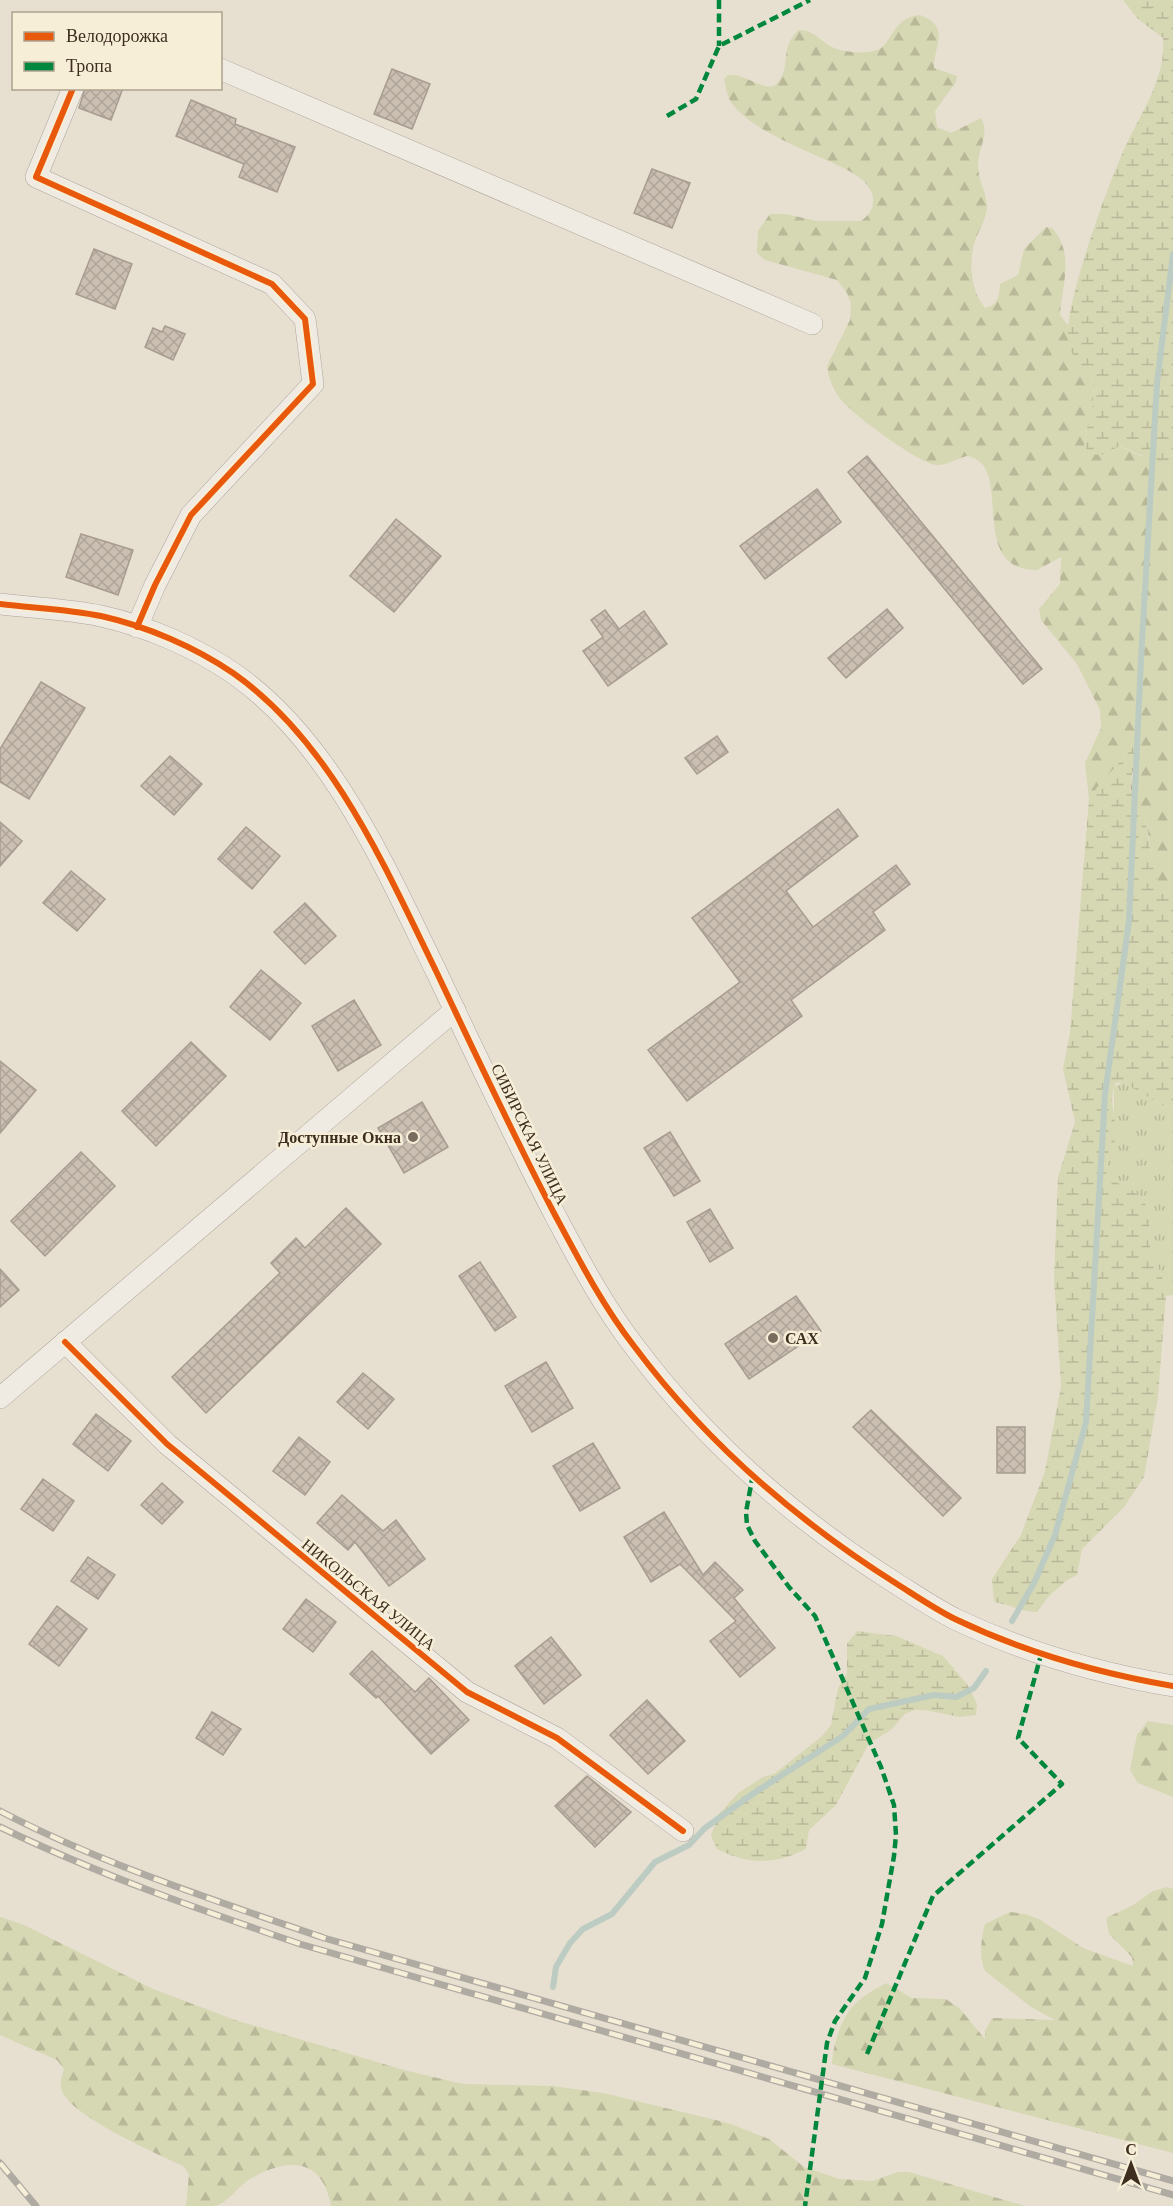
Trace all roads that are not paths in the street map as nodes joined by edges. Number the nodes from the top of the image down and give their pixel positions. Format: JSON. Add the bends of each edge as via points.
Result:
{"nodes":[{"id":1,"x":222,"y":70,"type":"edge"},
{"id":2,"x":72,"y":90,"type":"edge"},
{"id":3,"x":812,"y":324,"type":"dead end"},
{"id":4,"x":0,"y":604,"type":"edge"},
{"id":5,"x":137,"y":627,"type":"junction"},
{"id":6,"x":455,"y":1010,"type":"junction"},
{"id":7,"x":65,"y":1342,"type":"junction"},
{"id":8,"x":0,"y":1398,"type":"edge"},
{"id":9,"x":1173,"y":1686,"type":"edge"},
{"id":10,"x":683,"y":1831,"type":"dead end"}],
"edges":[{"from":1,"to":3,"type":"street"},
{"from":2,"to":5,"type":"street","via":[[36,177],[272,284],[305,318],[313,384],[192,515]]},
{"from":4,"to":5,"type":"street","name":"СИБИРСКАЯ УЛИЦА","via":[[99,616]]},
{"from":5,"to":6,"type":"street","name":"СИБИРСКАЯ УЛИЦА","via":[[186,646],[232,672],[283,717],[325,768],[372,841]]},
{"from":6,"to":7,"type":"street"},
{"from":6,"to":9,"type":"street","name":"СИБИРСКАЯ УЛИЦА","via":[[587,1276],[633,1345],[719,1444],[859,1560],[952,1618],[1083,1667]]},
{"from":7,"to":8,"type":"street"},
{"from":7,"to":10,"type":"street","name":"НИКОЛЬСКАЯ УЛИЦА","via":[[167,1444],[467,1692],[557,1738]]}]}
